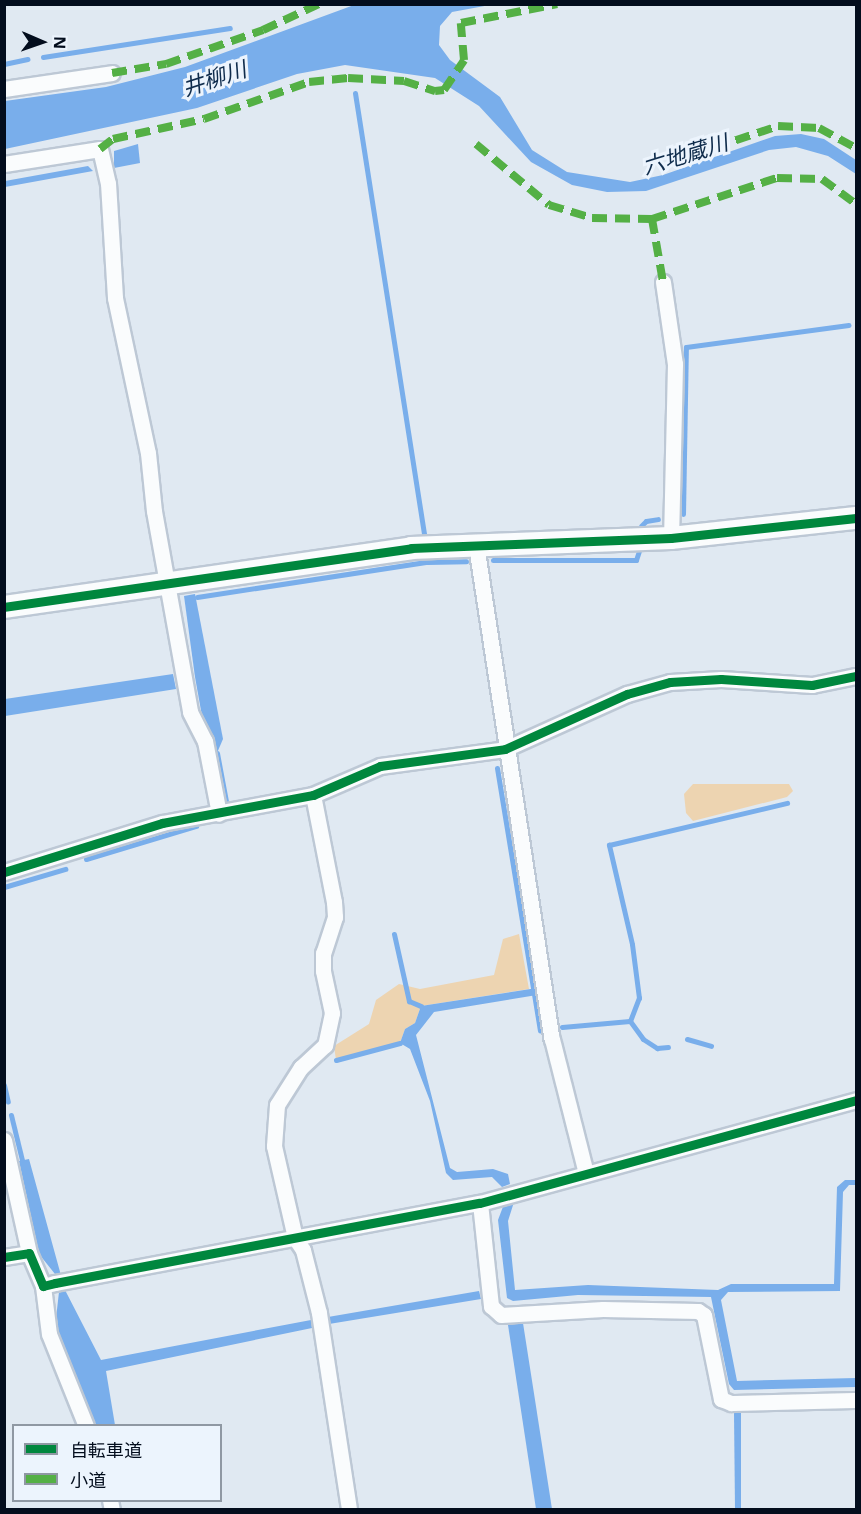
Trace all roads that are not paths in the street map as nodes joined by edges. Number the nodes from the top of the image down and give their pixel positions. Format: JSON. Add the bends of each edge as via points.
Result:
{"nodes":[{"id":1,"x":112,"y":73,"type":"dead end"},
{"id":2,"x":4,"y":89,"type":"edge"},
{"id":3,"x":4,"y":164,"type":"edge"},
{"id":4,"x":663,"y":282,"type":"dead end"},
{"id":5,"x":856,"y":518,"type":"edge"},
{"id":6,"x":671,"y":538,"type":"junction"},
{"id":7,"x":477,"y":545,"type":"junction"},
{"id":8,"x":168,"y":584,"type":"junction"},
{"id":9,"x":4,"y":607,"type":"edge"},
{"id":10,"x":856,"y":676,"type":"edge"},
{"id":11,"x":505,"y":748,"type":"junction"},
{"id":12,"x":313,"y":795,"type":"junction"},
{"id":13,"x":219,"y":814,"type":"junction"},
{"id":14,"x":4,"y":872,"type":"edge"},
{"id":15,"x":856,"y":1100,"type":"edge"},
{"id":16,"x":4,"y":1140,"type":"edge"},
{"id":17,"x":586,"y":1173,"type":"junction"},
{"id":18,"x":480,"y":1203,"type":"junction"},
{"id":19,"x":295,"y":1238,"type":"junction"},
{"id":20,"x":29,"y":1253,"type":"junction"},
{"id":21,"x":4,"y":1257,"type":"edge"},
{"id":22,"x":55,"y":1283,"type":"junction"},
{"id":23,"x":856,"y":1400,"type":"edge"},
{"id":24,"x":86,"y":1424,"type":"edge"},
{"id":25,"x":349,"y":1509,"type":"edge"}],
"edges":[{"from":1,"to":2,"type":"street"},
{"from":3,"to":8,"type":"street","via":[[100,149],[108,183],[115,298],[148,453]]},
{"from":4,"to":6,"type":"street","via":[[675,364]]},
{"from":5,"to":6,"type":"street"},
{"from":6,"to":7,"type":"street"},
{"from":7,"to":8,"type":"street","via":[[411,548]]},
{"from":7,"to":11,"type":"street"},
{"from":8,"to":9,"type":"street"},
{"from":8,"to":13,"type":"street","via":[[190,712],[205,741]]},
{"from":10,"to":11,"type":"street","via":[[812,686],[721,679],[670,682],[627,694]]},
{"from":11,"to":12,"type":"street","via":[[380,766]]},
{"from":11,"to":17,"type":"street","via":[[552,1038]]},
{"from":12,"to":13,"type":"street"},
{"from":12,"to":19,"type":"street","via":[[334,902],[335,917],[323,953],[322,971],[332,1013],[325,1045],[301,1067],[274,1116],[274,1146]]},
{"from":13,"to":14,"type":"street","via":[[162,823]]},
{"from":15,"to":17,"type":"street"},
{"from":16,"to":20,"type":"street"},
{"from":17,"to":18,"type":"street"},
{"from":18,"to":19,"type":"street"},
{"from":18,"to":23,"type":"street","via":[[491,1306],[501,1315],[603,1309],[698,1311],[704,1315],[722,1399],[731,1403]]},
{"from":19,"to":22,"type":"street"},
{"from":19,"to":25,"type":"street","via":[[303,1250],[319,1313]]},
{"from":20,"to":21,"type":"street"},
{"from":20,"to":22,"type":"street"},
{"from":22,"to":24,"type":"street","via":[[49,1334]]}]}
